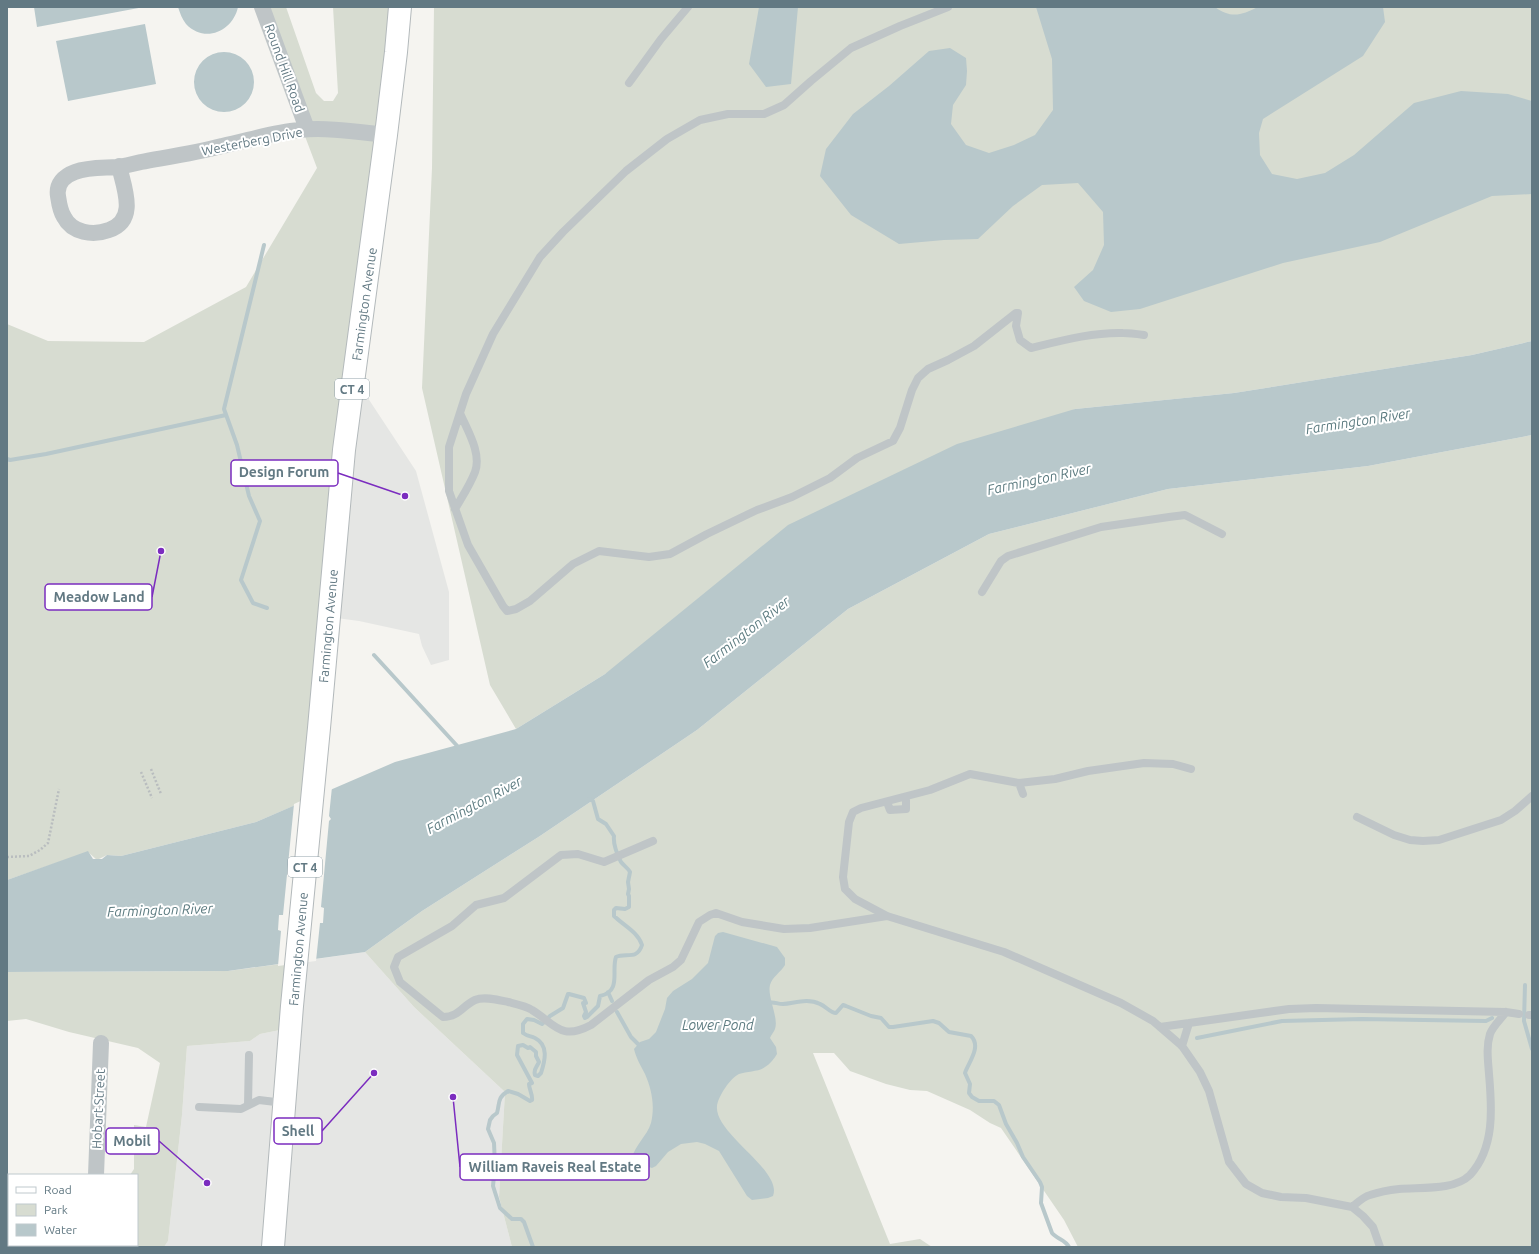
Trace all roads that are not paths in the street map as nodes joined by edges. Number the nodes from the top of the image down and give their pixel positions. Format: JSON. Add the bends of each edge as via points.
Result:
{"nodes":[{"id":1,"x":262,"y":7,"type":"edge"},
{"id":2,"x":400,"y":7,"type":"edge"},
{"id":3,"x":688,"y":7,"type":"edge"},
{"id":4,"x":948,"y":7,"type":"edge"},
{"id":5,"x":630,"y":83,"type":"dead end"},
{"id":6,"x":307,"y":129,"type":"junction"},
{"id":7,"x":386,"y":135,"type":"junction"},
{"id":8,"x":119,"y":166,"type":"junction"},
{"id":9,"x":1144,"y":335,"type":"dead end"},
{"id":10,"x":460,"y":413,"type":"junction"},
{"id":11,"x":455,"y":509,"type":"junction"},
{"id":12,"x":1222,"y":534,"type":"dead end"},
{"id":13,"x":982,"y":592,"type":"dead end"},
{"id":14,"x":970,"y":767,"type":"dead end"},
{"id":15,"x":1191,"y":769,"type":"dead end"},
{"id":16,"x":957,"y":778,"type":"junction"},
{"id":17,"x":1019,"y":783,"type":"junction"},
{"id":18,"x":1023,"y":794,"type":"dead end"},
{"id":19,"x":1532,"y":796,"type":"edge"},
{"id":20,"x":906,"y":797,"type":"junction"},
{"id":21,"x":896,"y":799,"type":"junction"},
{"id":22,"x":887,"y":802,"type":"junction"},
{"id":23,"x":898,"y":810,"type":"junction"},
{"id":24,"x":1357,"y":818,"type":"dead end"},
{"id":25,"x":653,"y":841,"type":"dead end"},
{"id":26,"x":887,"y":916,"type":"junction"},
{"id":27,"x":1506,"y":1012,"type":"junction"},
{"id":28,"x":1519,"y":1014,"type":"dead end"},
{"id":29,"x":1189,"y":1023,"type":"junction"},
{"id":30,"x":1160,"y":1027,"type":"junction"},
{"id":31,"x":101,"y":1043,"type":"dead end"},
{"id":32,"x":1182,"y":1046,"type":"junction"},
{"id":33,"x":249,"y":1055,"type":"dead end"},
{"id":34,"x":285,"y":1103,"type":"junction"},
{"id":35,"x":248,"y":1106,"type":"junction"},
{"id":36,"x":199,"y":1107,"type":"dead end"},
{"id":37,"x":96,"y":1174,"type":"edge"},
{"id":38,"x":1352,"y":1207,"type":"junction"},
{"id":39,"x":273,"y":1247,"type":"edge"},
{"id":40,"x":1380,"y":1247,"type":"edge"}],
"edges":[{"from":1,"to":6,"type":"street","name":"Round Hill Road"},
{"from":2,"to":7,"type":"main road","name":"Farmington Avenue","number":"CT 4"},
{"from":3,"to":5,"type":"lane","via":[[661,39]]},
{"from":4,"to":10,"type":"lane","via":[[851,48],[784,105],[764,114],[728,114],[700,120],[667,139],[626,171],[540,257],[493,334]]},
{"from":6,"to":7,"type":"street","name":"Westerberg Drive"},
{"from":6,"to":8,"type":"street","name":"Westerberg Drive"},
{"from":7,"to":34,"type":"main road","name":"Farmington Avenue","number":"CT 4","via":[[344,450]]},
{"from":8,"to":8,"type":"street","name":"Westerberg Drive","via":[[82,170],[69,175],[59,184],[57,193],[66,221],[87,233],[99,233],[121,222],[126,215],[127,207]]},
{"from":9,"to":11,"type":"lane","via":[[1103,334],[1031,348],[1020,340],[1016,313],[974,346],[928,368],[918,378],[912,390],[900,428],[892,441],[857,458],[830,478],[721,527],[670,554],[649,556],[599,551],[573,564],[530,601],[516,609],[507,611],[503,606],[468,545]]},
{"from":10,"to":11,"type":"lane","via":[[449,447],[449,491]]},
{"from":10,"to":11,"type":"lane","via":[[477,457],[476,471]]},
{"from":12,"to":13,"type":"lane","via":[[1185,515],[1101,527],[1008,556],[1001,561]]},
{"from":14,"to":16,"type":"lane"},
{"from":15,"to":17,"type":"lane","via":[[1173,764],[1144,763]]},
{"from":16,"to":17,"type":"lane","via":[[970,774]]},
{"from":16,"to":20,"type":"lane"},
{"from":17,"to":18,"type":"lane"},
{"from":19,"to":24,"type":"lane","via":[[1501,820],[1439,840],[1410,840]]},
{"from":20,"to":21,"type":"lane"},
{"from":20,"to":23,"type":"lane","via":[[906,809]]},
{"from":21,"to":22,"type":"lane"},
{"from":21,"to":23,"type":"lane"},
{"from":22,"to":23,"type":"lane","via":[[890,810]]},
{"from":22,"to":26,"type":"lane","via":[[853,812],[848,822],[843,877],[845,889],[855,899]]},
{"from":25,"to":26,"type":"lane","via":[[604,862],[578,854],[561,855],[504,898],[476,904],[452,926],[398,957],[394,968],[400,982],[443,1017],[456,1015],[476,999],[485,998],[530,1009],[560,1030],[571,1032],[591,1025],[649,980],[673,968],[681,960],[700,922],[710,915],[716,913],[742,922],[784,928],[810,928]]},
{"from":26,"to":30,"type":"lane","via":[[1004,952],[1121,1003]]},
{"from":27,"to":28,"type":"lane"},
{"from":27,"to":29,"type":"lane","via":[[1316,1008],[1289,1009]]},
{"from":27,"to":38,"type":"lane","via":[[1491,1033],[1488,1046],[1491,1126],[1487,1144],[1477,1166],[1469,1176],[1451,1186],[1399,1189],[1368,1196]]},
{"from":29,"to":30,"type":"lane"},
{"from":29,"to":32,"type":"lane"},
{"from":30,"to":32,"type":"lane"},
{"from":31,"to":37,"type":"street","name":"Hobart Street"},
{"from":32,"to":38,"type":"lane","via":[[1209,1090],[1229,1162],[1246,1184],[1274,1196],[1306,1198]]},
{"from":33,"to":35,"type":"lane"},
{"from":34,"to":35,"type":"lane","via":[[259,1100]]},
{"from":34,"to":39,"type":"main road","name":"Farmington Avenue","number":"CT 4"},
{"from":35,"to":36,"type":"lane","via":[[241,1109]]},
{"from":38,"to":40,"type":"lane","via":[[1373,1227]]}]}
